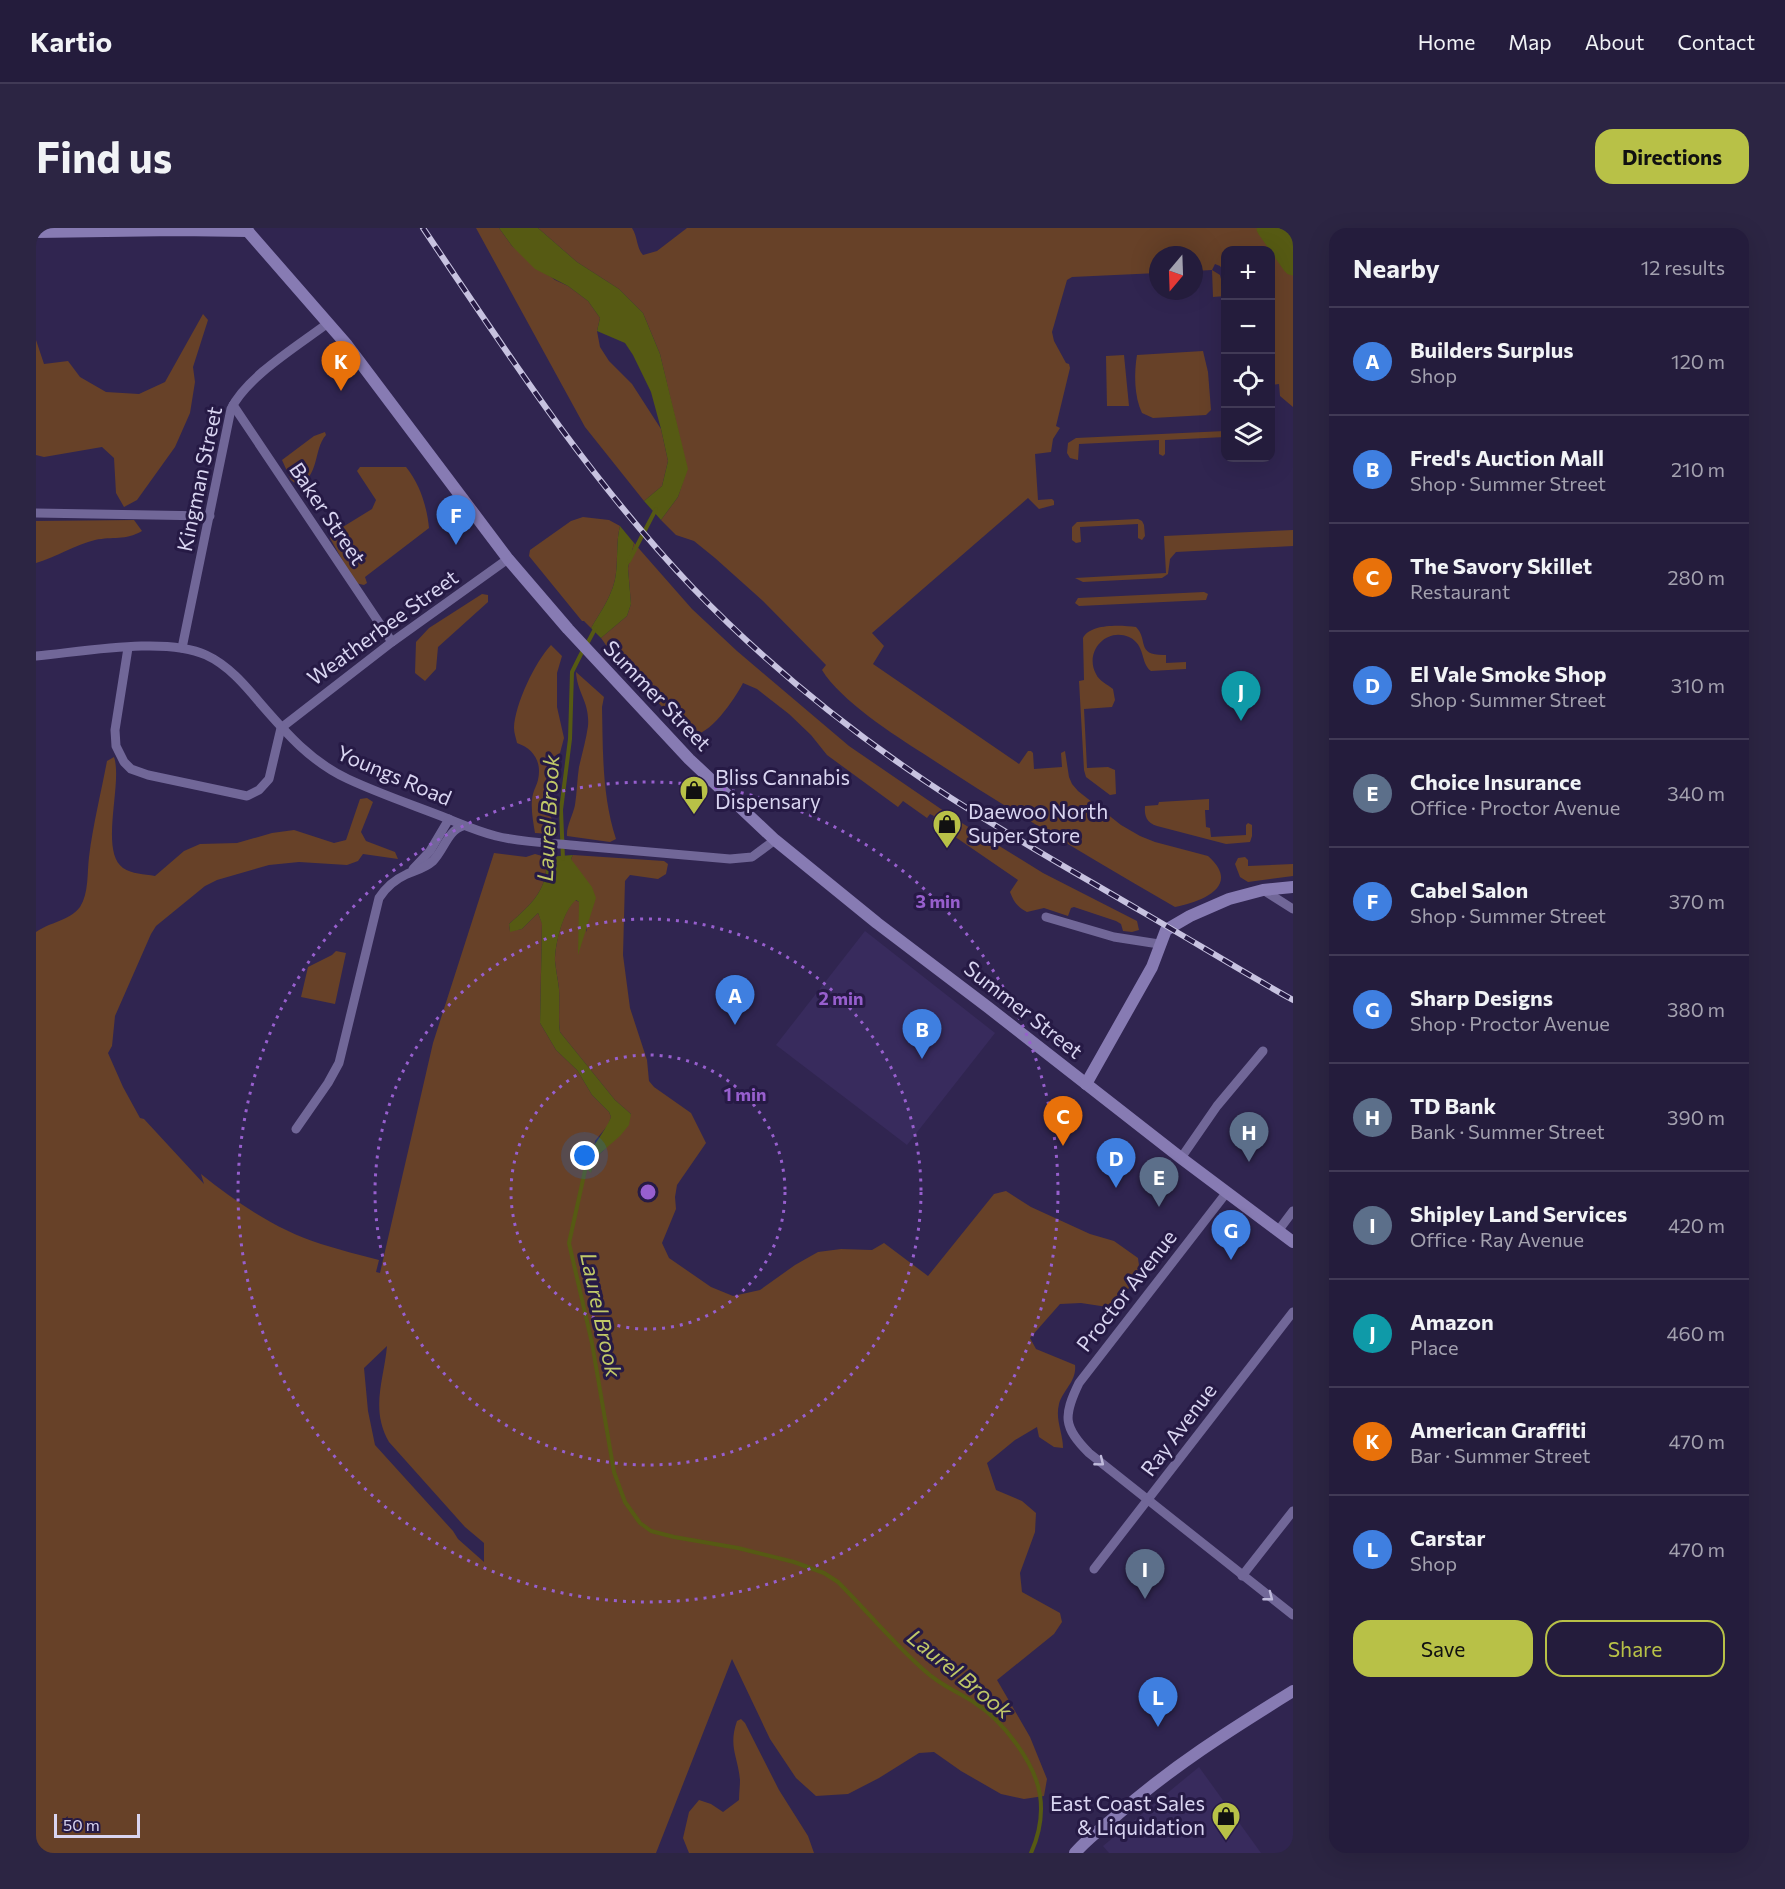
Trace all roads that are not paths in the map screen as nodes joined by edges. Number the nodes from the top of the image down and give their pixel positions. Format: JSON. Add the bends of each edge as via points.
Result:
{"nodes":[{"id":1,"x":168,"y":229,"type":"edge"},
{"id":2,"x":247,"y":230,"type":"edge"},
{"id":3,"x":36,"y":232,"type":"edge"},
{"id":4,"x":328,"y":323,"type":"junction"},
{"id":5,"x":233,"y":405,"type":"junction"},
{"id":6,"x":36,"y":513,"type":"edge"},
{"id":7,"x":210,"y":516,"type":"junction"},
{"id":8,"x":508,"y":559,"type":"junction"},
{"id":9,"x":392,"y":642,"type":"junction"},
{"id":10,"x":128,"y":648,"type":"junction"},
{"id":11,"x":182,"y":648,"type":"junction"},
{"id":12,"x":36,"y":656,"type":"edge"},
{"id":13,"x":281,"y":728,"type":"junction"},
{"id":14,"x":449,"y":819,"type":"junction"},
{"id":15,"x":464,"y":826,"type":"junction"},
{"id":16,"x":775,"y":840,"type":"junction"},
{"id":17,"x":409,"y":873,"type":"junction"},
{"id":18,"x":1293,"y":887,"type":"edge"},
{"id":19,"x":1263,"y":890,"type":"junction"},
{"id":20,"x":1293,"y":909,"type":"edge"},
{"id":21,"x":1046,"y":917,"type":"dead end"},
{"id":22,"x":1159,"y":944,"type":"junction"},
{"id":23,"x":1263,"y":1051,"type":"dead end"},
{"id":24,"x":1086,"y":1084,"type":"junction"},
{"id":25,"x":296,"y":1129,"type":"dead end"},
{"id":26,"x":1181,"y":1158,"type":"junction"},
{"id":27,"x":1227,"y":1192,"type":"junction"},
{"id":28,"x":1293,"y":1211,"type":"edge"},
{"id":29,"x":1278,"y":1231,"type":"junction"},
{"id":30,"x":1293,"y":1242,"type":"edge"},
{"id":31,"x":1293,"y":1312,"type":"edge"},
{"id":32,"x":1148,"y":1501,"type":"junction"},
{"id":33,"x":1293,"y":1511,"type":"edge"},
{"id":34,"x":1094,"y":1569,"type":"dead end"},
{"id":35,"x":1242,"y":1576,"type":"junction"},
{"id":36,"x":1293,"y":1615,"type":"edge"},
{"id":37,"x":1293,"y":1691,"type":"edge"},
{"id":38,"x":1075,"y":1853,"type":"edge"}],
"edges":[{"from":1,"to":2,"type":"main road"},
{"from":1,"to":3,"type":"main road"},
{"from":2,"to":4,"type":"main road","name":"Summer Street"},
{"from":4,"to":5,"type":"street","name":"Kingman Street","via":[[252,382]]},
{"from":4,"to":8,"type":"main road","name":"Summer Street"},
{"from":5,"to":7,"type":"street","name":"Kingman Street"},
{"from":5,"to":9,"type":"street","name":"Baker Street"},
{"from":6,"to":7,"type":"street"},
{"from":7,"to":11,"type":"street","name":"Kingman Street"},
{"from":8,"to":9,"type":"street","name":"Weatherbee Street"},
{"from":8,"to":16,"type":"main road","name":"Summer Street","via":[[689,759]]},
{"from":9,"to":13,"type":"street","name":"Weatherbee Street"},
{"from":10,"to":11,"type":"street","name":"Youngs Road"},
{"from":10,"to":12,"type":"street","name":"Youngs Road"},
{"from":10,"to":13,"type":"street","via":[[115,740],[122,759],[136,772],[247,796],[269,779]]},
{"from":11,"to":13,"type":"street","name":"Youngs Road","via":[[207,655],[225,667]]},
{"from":13,"to":14,"type":"street","name":"Youngs Road","via":[[337,774]]},
{"from":14,"to":15,"type":"street","name":"Youngs Road"},
{"from":14,"to":17,"type":"street","via":[[430,852]]},
{"from":15,"to":16,"type":"street","name":"Youngs Road","via":[[495,836],[538,842],[744,859]]},
{"from":15,"to":17,"type":"street","via":[[455,830],[428,866]]},
{"from":16,"to":24,"type":"main road","name":"Summer Street","via":[[877,924]]},
{"from":17,"to":25,"type":"street","via":[[392,883],[379,898],[339,1063]]},
{"from":18,"to":19,"type":"main road"},
{"from":19,"to":20,"type":"street"},
{"from":19,"to":22,"type":"main road","via":[[1228,899],[1169,927]]},
{"from":21,"to":22,"type":"street","via":[[1114,938]]},
{"from":22,"to":24,"type":"main road","via":[[1152,967]]},
{"from":23,"to":26,"type":"street","via":[[1217,1106]]},
{"from":24,"to":26,"type":"main road","name":"Summer Street"},
{"from":26,"to":27,"type":"main road","name":"Summer Street"},
{"from":27,"to":29,"type":"main road","name":"Summer Street"},
{"from":27,"to":32,"type":"street","name":"Proctor Avenue","one_way":true,"via":[[1079,1383],[1069,1402],[1067,1423],[1073,1437]]},
{"from":28,"to":29,"type":"street"},
{"from":29,"to":30,"type":"main road","name":"Summer Street"},
{"from":31,"to":32,"type":"street","name":"Ray Avenue"},
{"from":32,"to":34,"type":"street","name":"Ray Avenue"},
{"from":32,"to":35,"type":"street"},
{"from":33,"to":35,"type":"street"},
{"from":35,"to":36,"type":"street","one_way":true},
{"from":37,"to":38,"type":"main road","via":[[1175,1767]]}]}
